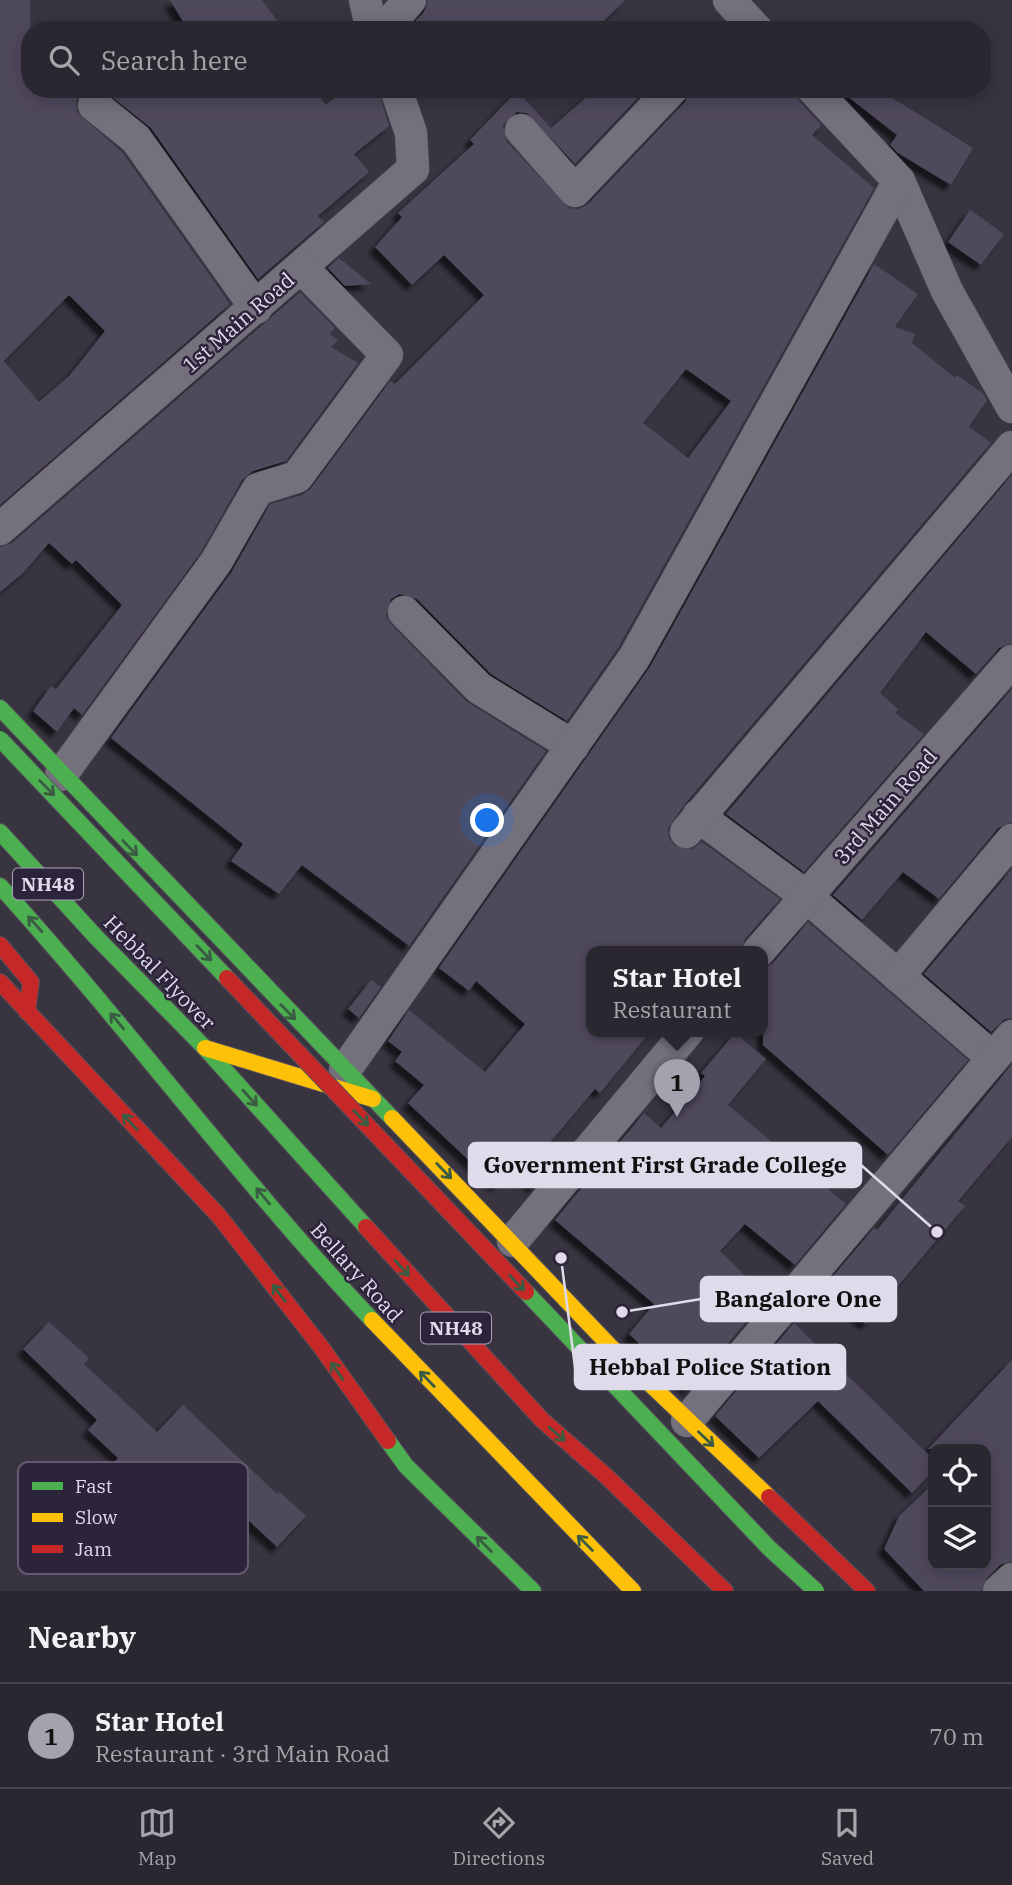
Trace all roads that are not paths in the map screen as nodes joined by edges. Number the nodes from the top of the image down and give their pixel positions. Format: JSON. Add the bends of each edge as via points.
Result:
{"nodes":[{"id":1,"x":365,"y":0,"type":"edge"},
{"id":2,"x":410,"y":0,"type":"edge"},
{"id":3,"x":370,"y":21,"type":"edge"},
{"id":4,"x":391,"y":21,"type":"edge"},
{"id":5,"x":399,"y":98,"type":"edge"},
{"id":6,"x":663,"y":98,"type":"edge"},
{"id":7,"x":821,"y":98,"type":"edge"},
{"id":8,"x":93,"y":105,"type":"dead end"},
{"id":9,"x":521,"y":130,"type":"dead end"},
{"id":10,"x":899,"y":181,"type":"junction"},
{"id":11,"x":301,"y":267,"type":"junction"},
{"id":12,"x":256,"y":308,"type":"junction"},
{"id":13,"x":1012,"y":407,"type":"edge"},
{"id":14,"x":1012,"y":447,"type":"edge"},
{"id":15,"x":0,"y":528,"type":"edge"},
{"id":16,"x":404,"y":612,"type":"dead end"},
{"id":17,"x":1012,"y":661,"type":"edge"},
{"id":18,"x":0,"y":708,"type":"edge"},
{"id":19,"x":0,"y":739,"type":"edge"},
{"id":20,"x":573,"y":746,"type":"junction"},
{"id":21,"x":61,"y":775,"type":"junction"},
{"id":22,"x":0,"y":832,"type":"edge"},
{"id":23,"x":1012,"y":841,"type":"edge"},
{"id":24,"x":0,"y":886,"type":"edge"},
{"id":25,"x":806,"y":896,"type":"junction"},
{"id":26,"x":0,"y":945,"type":"edge"},
{"id":27,"x":763,"y":946,"type":"edge"},
{"id":28,"x":898,"y":976,"type":"junction"},
{"id":29,"x":0,"y":982,"type":"edge"},
{"id":30,"x":27,"y":1012,"type":"junction"},
{"id":31,"x":683,"y":1037,"type":"edge"},
{"id":32,"x":1003,"y":1047,"type":"edge"},
{"id":33,"x":205,"y":1048,"type":"junction"},
{"id":34,"x":345,"y":1070,"type":"junction"},
{"id":35,"x":373,"y":1099,"type":"junction"},
{"id":36,"x":513,"y":1241,"type":"junction"},
{"id":37,"x":687,"y":1420,"type":"junction"},
{"id":38,"x":1012,"y":1579,"type":"edge"},
{"id":39,"x":533,"y":1591,"type":"edge"},
{"id":40,"x":633,"y":1591,"type":"edge"},
{"id":41,"x":724,"y":1591,"type":"edge"},
{"id":42,"x":816,"y":1591,"type":"edge"},
{"id":43,"x":867,"y":1591,"type":"edge"},
{"id":44,"x":999,"y":1591,"type":"edge"}],
"edges":[{"from":1,"to":3,"type":"street"},
{"from":2,"to":4,"type":"street"},
{"from":5,"to":11,"type":"street","name":"1st Main Road","via":[[411,132],[413,169]]},
{"from":6,"to":9,"type":"street","via":[[575,191]]},
{"from":7,"to":10,"type":"street"},
{"from":8,"to":12,"type":"street","via":[[136,139]]},
{"from":10,"to":13,"type":"street","via":[[947,291]]},
{"from":10,"to":20,"type":"street","via":[[634,658]]},
{"from":11,"to":12,"type":"street","name":"1st Main Road"},
{"from":11,"to":21,"type":"street","via":[[387,355],[297,477],[258,489],[216,562]]},
{"from":12,"to":15,"type":"street","name":"1st Main Road"},
{"from":14,"to":25,"type":"street","via":[[692,824]]},
{"from":16,"to":20,"type":"street","via":[[479,688]]},
{"from":17,"to":25,"type":"street","name":"3rd Main Road"},
{"from":18,"to":21,"type":"main road"},
{"from":19,"to":42,"type":"main road","one_way":true,"bridge":true,"via":[[760,1538]]},
{"from":20,"to":34,"type":"street"},
{"from":21,"to":34,"type":"main road","one_way":true},
{"from":22,"to":33,"type":"main road","name":"Hebbal Flyover","number":"NH48"},
{"from":23,"to":28,"type":"street"},
{"from":40,"to":24,"type":"main road","name":"Bellary Road","number":"NH48","one_way":true,"via":[[322,1267]]},
{"from":25,"to":27,"type":"street","name":"3rd Main Road"},
{"from":25,"to":28,"type":"street"},
{"from":26,"to":30,"type":"main road","via":[[31,982]]},
{"from":28,"to":32,"type":"street"},
{"from":29,"to":30,"type":"main road"},
{"from":39,"to":30,"type":"main road","one_way":true,"via":[[406,1466],[219,1216]]},
{"from":31,"to":36,"type":"street"},
{"from":32,"to":37,"type":"street"},
{"from":33,"to":35,"type":"main road"},
{"from":33,"to":41,"type":"main road","name":"Bellary Road","number":"NH48","one_way":true,"via":[[491,1367]]},
{"from":34,"to":35,"type":"main road"},
{"from":35,"to":36,"type":"main road","one_way":true},
{"from":36,"to":37,"type":"main road","via":[[610,1346]]},
{"from":37,"to":43,"type":"main road","one_way":true},
{"from":38,"to":44,"type":"street"}]}
